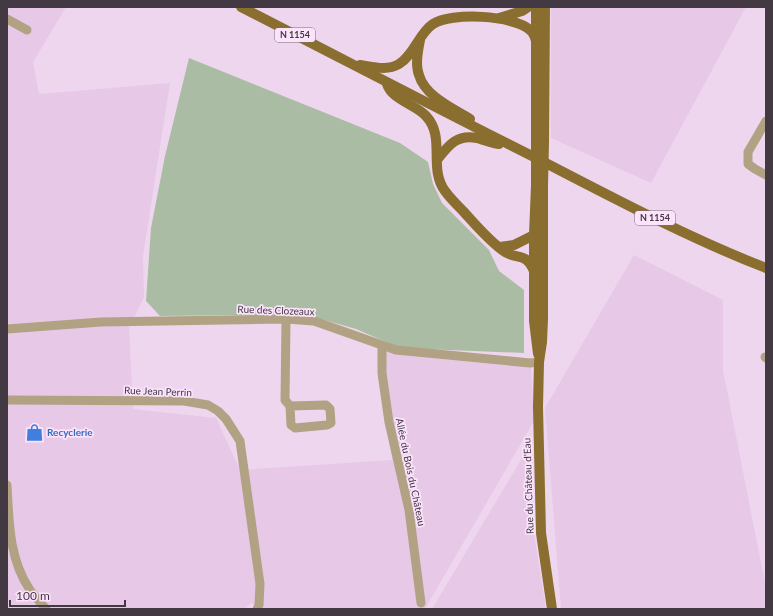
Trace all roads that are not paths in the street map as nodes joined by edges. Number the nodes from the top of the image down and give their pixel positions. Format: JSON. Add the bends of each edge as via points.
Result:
{"nodes":[{"id":1,"x":241,"y":7,"type":"edge"},
{"id":2,"x":545,"y":7,"type":"edge"},
{"id":3,"x":525,"y":9,"type":"edge"},
{"id":4,"x":538,"y":17,"type":"edge"},
{"id":5,"x":497,"y":18,"type":"junction"},
{"id":6,"x":7,"y":19,"type":"edge"},
{"id":7,"x":524,"y":26,"type":"junction"},
{"id":8,"x":27,"y":30,"type":"dead end"},
{"id":9,"x":420,"y":39,"type":"junction"},
{"id":10,"x":536,"y":41,"type":"junction"},
{"id":11,"x":349,"y":62,"type":"junction"},
{"id":12,"x":386,"y":82,"type":"junction"},
{"id":13,"x":766,"y":121,"type":"edge"},
{"id":14,"x":486,"y":134,"type":"junction"},
{"id":15,"x":540,"y":141,"type":"junction"},
{"id":16,"x":508,"y":144,"type":"junction"},
{"id":17,"x":437,"y":160,"type":"junction"},
{"id":18,"x":766,"y":174,"type":"edge"},
{"id":19,"x":539,"y":186,"type":"junction"},
{"id":20,"x":534,"y":235,"type":"junction"},
{"id":21,"x":521,"y":242,"type":"junction"},
{"id":22,"x":500,"y":247,"type":"junction"},
{"id":23,"x":537,"y":252,"type":"junction"},
{"id":24,"x":523,"y":257,"type":"junction"},
{"id":25,"x":766,"y":268,"type":"edge"},
{"id":26,"x":534,"y":271,"type":"junction"},
{"id":27,"x":286,"y":320,"type":"junction"},
{"id":28,"x":7,"y":330,"type":"edge"},
{"id":29,"x":382,"y":346,"type":"junction"},
{"id":30,"x":539,"y":362,"type":"junction"},
{"id":31,"x":7,"y":400,"type":"edge"},
{"id":32,"x":290,"y":406,"type":"junction"},
{"id":33,"x":7,"y":486,"type":"edge"},
{"id":34,"x":421,"y":603,"type":"dead end"},
{"id":35,"x":46,"y":609,"type":"edge"},
{"id":36,"x":257,"y":609,"type":"edge"},
{"id":37,"x":552,"y":609,"type":"edge"}],
"edges":[{"from":1,"to":11,"type":"main road","number":"N 1154"},
{"from":2,"to":4,"type":"main road"},
{"from":3,"to":4,"type":"main road"},
{"from":3,"to":5,"type":"main road"},
{"from":4,"to":7,"type":"main road"},
{"from":4,"to":10,"type":"main road"},
{"from":4,"to":15,"type":"main road"},
{"from":5,"to":7,"type":"main road"},
{"from":5,"to":9,"type":"main road","via":[[454,17],[440,20],[431,25]]},
{"from":6,"to":8,"type":"street"},
{"from":7,"to":10,"type":"main road","via":[[530,29]]},
{"from":9,"to":11,"type":"main road","via":[[405,59],[393,66],[381,68]]},
{"from":9,"to":14,"type":"main road","via":[[417,65],[418,74],[425,87],[434,96],[474,122]]},
{"from":10,"to":15,"type":"main road"},
{"from":11,"to":12,"type":"main road","number":"N 1154"},
{"from":12,"to":14,"type":"main road","number":"N 1154"},
{"from":12,"to":17,"type":"main road","via":[[389,91],[416,108],[432,125],[436,134]]},
{"from":13,"to":18,"type":"street","via":[[748,152],[748,164]]},
{"from":14,"to":16,"type":"main road","number":"N 1154"},
{"from":15,"to":19,"type":"main road","bridge":true},
{"from":16,"to":17,"type":"main road","via":[[491,143],[477,138],[459,138],[451,143]]},
{"from":16,"to":25,"type":"main road","number":"N 1154","via":[[690,235]]},
{"from":17,"to":22,"type":"main road","via":[[438,175],[445,191]]},
{"from":19,"to":20,"type":"main road","name":"Rue du Château d'Eau"},
{"from":19,"to":23,"type":"main road","name":"Rue du Château d'Eau"},
{"from":20,"to":21,"type":"main road"},
{"from":20,"to":23,"type":"main road","name":"Rue du Château d'Eau"},
{"from":21,"to":22,"type":"main road"},
{"from":21,"to":23,"type":"main road"},
{"from":22,"to":24,"type":"main road","via":[[506,252]]},
{"from":23,"to":24,"type":"main road"},
{"from":23,"to":26,"type":"main road","name":"Rue du Château d'Eau"},
{"from":23,"to":30,"type":"main road","name":"Rue du Château d'Eau","via":[[542,342]]},
{"from":24,"to":26,"type":"main road"},
{"from":26,"to":30,"type":"main road","name":"Rue du Château d'Eau","via":[[535,341]]},
{"from":27,"to":28,"type":"street","name":"Rue des Clozeaux","via":[[101,322]]},
{"from":27,"to":29,"type":"street","name":"Rue des Clozeaux","via":[[314,321]]},
{"from":27,"to":32,"type":"street","via":[[285,400]]},
{"from":29,"to":30,"type":"street","name":"Rue des Clozeaux","via":[[396,350]]},
{"from":29,"to":34,"type":"street","name":"Allée du Bois du Château","via":[[382,373],[388,422],[409,510]]},
{"from":30,"to":37,"type":"main road","name":"Rue du Château d'Eau","via":[[541,533]]},
{"from":31,"to":36,"type":"street","name":"Rue Jean Perrin","via":[[184,401],[208,405],[218,411],[240,441],[260,584]]},
{"from":32,"to":32,"type":"street","via":[[290,426],[327,426],[331,423],[330,409],[326,405]]},
{"from":33,"to":35,"type":"street","via":[[9,530],[15,559],[30,591]]}]}
